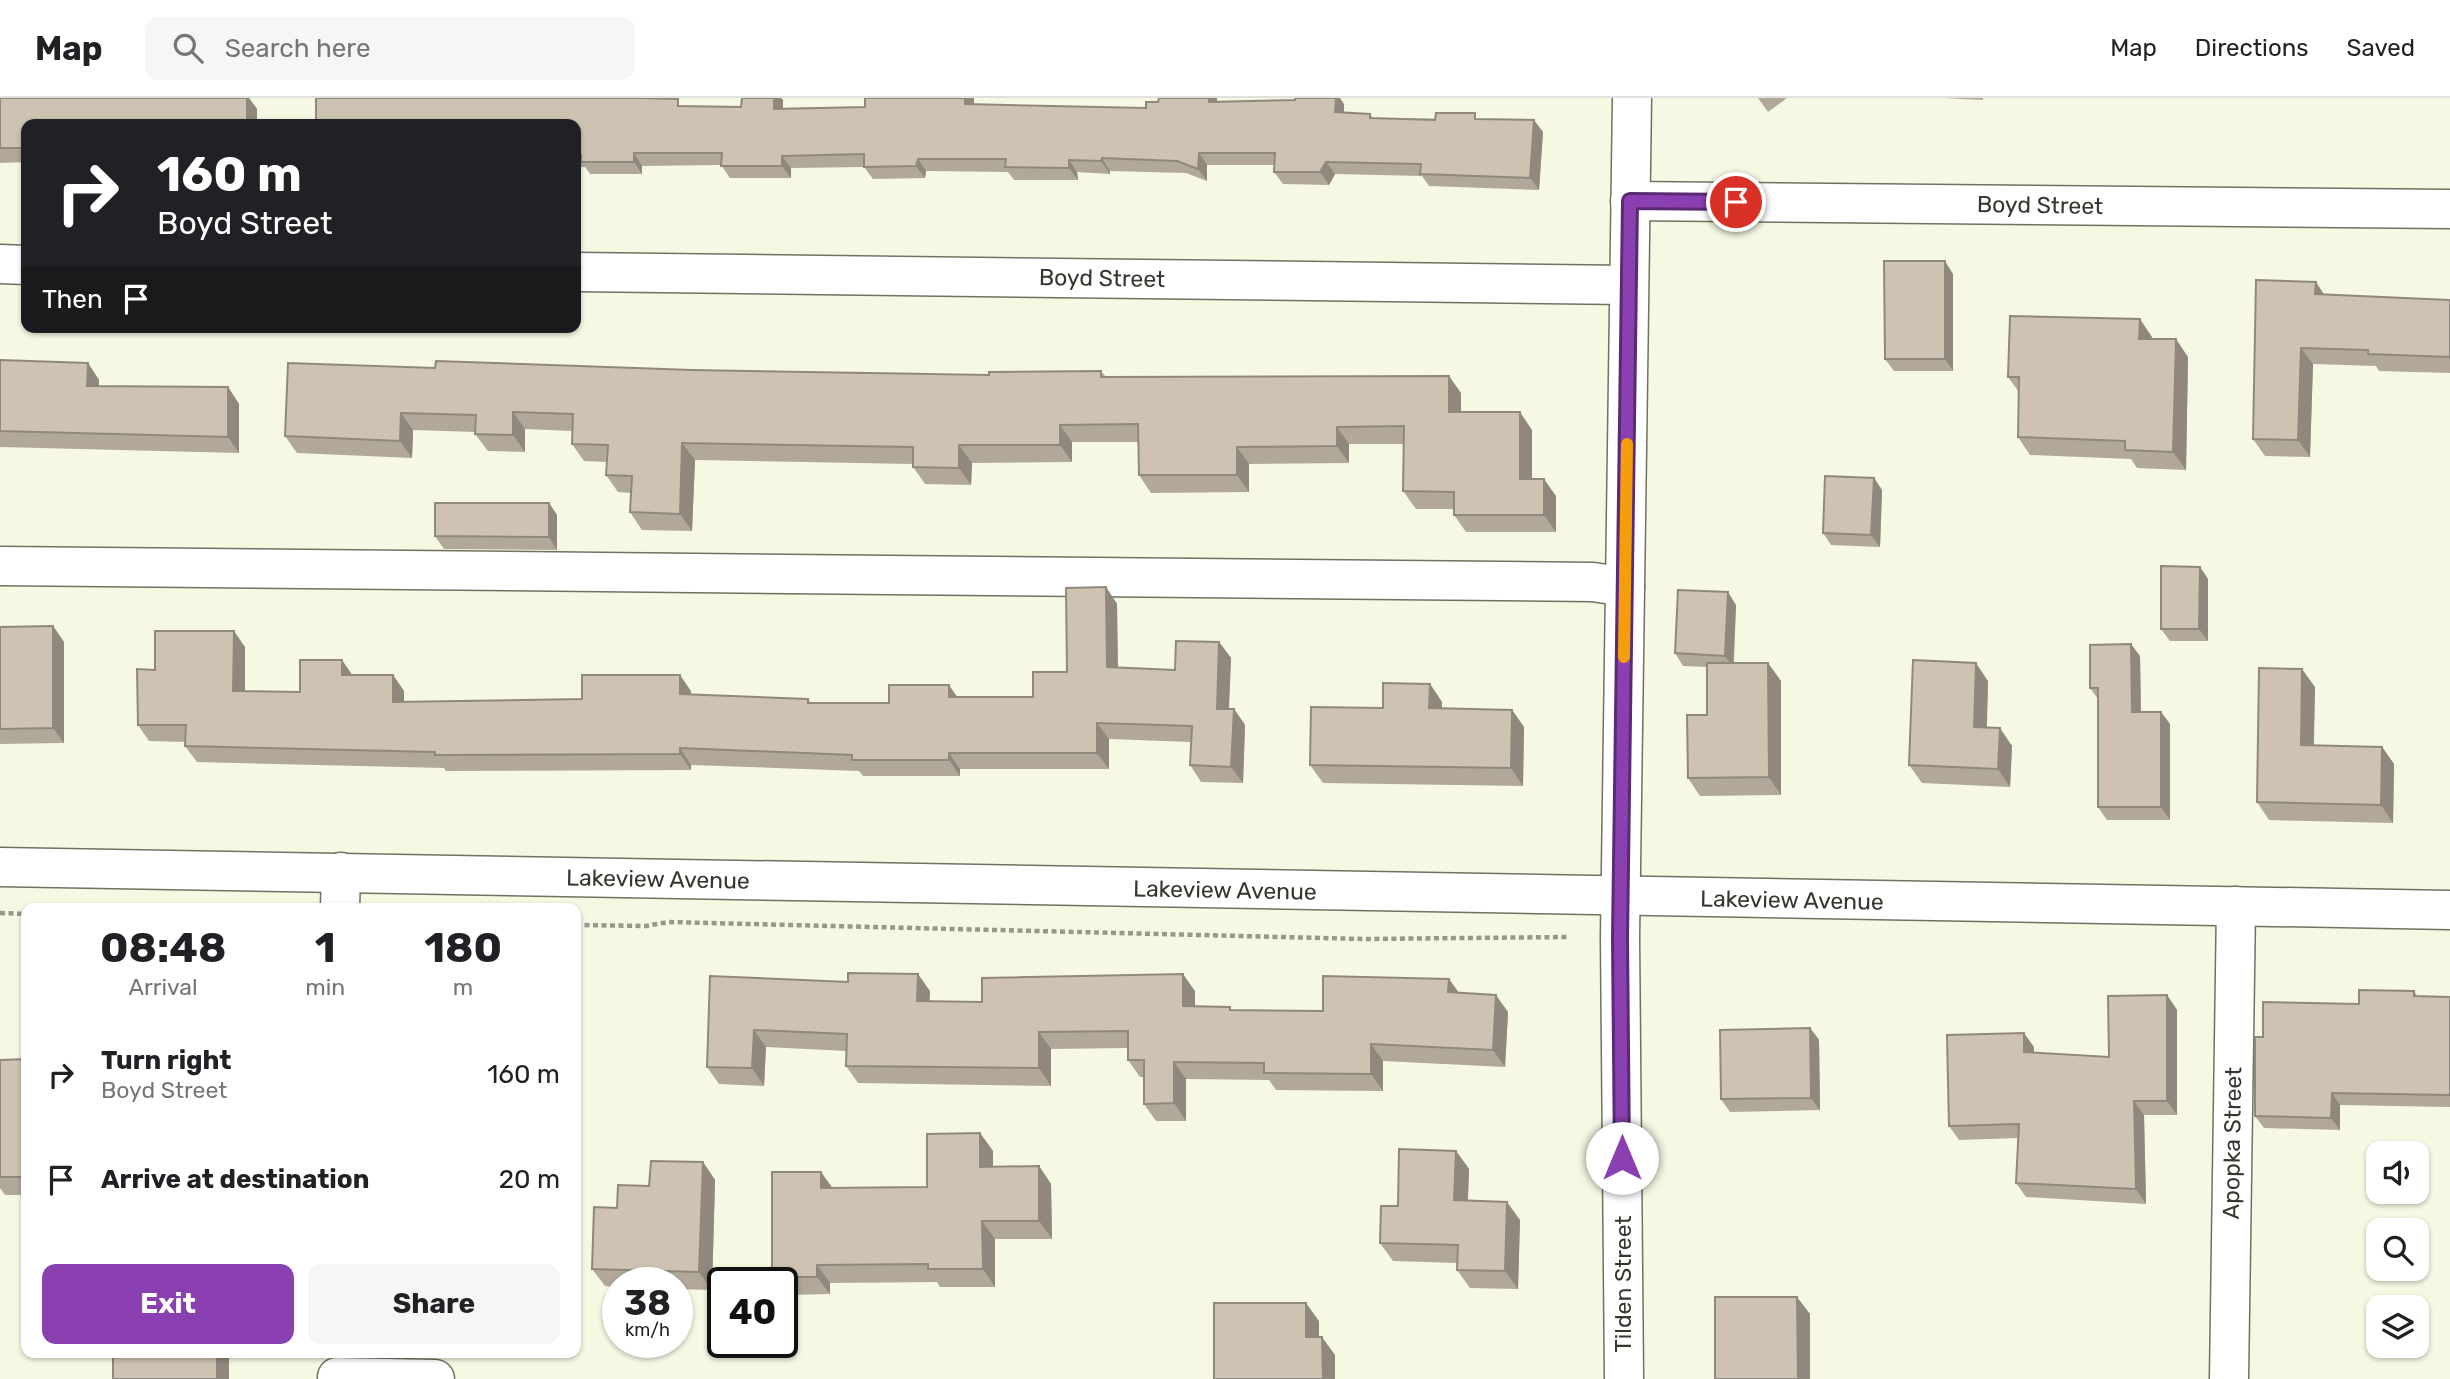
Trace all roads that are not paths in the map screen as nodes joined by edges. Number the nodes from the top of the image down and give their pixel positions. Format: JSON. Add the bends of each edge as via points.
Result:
{"nodes":[{"id":1,"x":1632,"y":98,"type":"edge"},
{"id":2,"x":1630,"y":201,"type":"junction"},
{"id":3,"x":2450,"y":209,"type":"edge"},
{"id":4,"x":0,"y":264,"type":"edge"},
{"id":5,"x":21,"y":265,"type":"edge"},
{"id":6,"x":581,"y":272,"type":"edge"},
{"id":7,"x":1629,"y":285,"type":"junction"},
{"id":8,"x":0,"y":566,"type":"edge"},
{"id":9,"x":1625,"y":587,"type":"junction"},
{"id":10,"x":0,"y":867,"type":"edge"},
{"id":11,"x":340,"y":890,"type":"edge"},
{"id":12,"x":1623,"y":898,"type":"junction"},
{"id":13,"x":2236,"y":906,"type":"junction"},
{"id":14,"x":2450,"y":910,"type":"edge"},
{"id":15,"x":337,"y":1370,"type":"edge"},
{"id":16,"x":435,"y":1379,"type":"edge"},
{"id":17,"x":1624,"y":1379,"type":"edge"},
{"id":18,"x":2229,"y":1379,"type":"edge"}],
"edges":[{"from":1,"to":2,"type":"street","name":"Tilden Street"},
{"from":2,"to":3,"type":"street","name":"Boyd Street"},
{"from":2,"to":7,"type":"street","name":"Tilden Street"},
{"from":4,"to":5,"type":"street"},
{"from":6,"to":7,"type":"street","name":"Boyd Street"},
{"from":7,"to":9,"type":"street","name":"Tilden Street"},
{"from":8,"to":9,"type":"street","via":[[1593,582]]},
{"from":9,"to":12,"type":"street","name":"Tilden Street"},
{"from":10,"to":11,"type":"street","name":"Lakeview Avenue"},
{"from":11,"to":12,"type":"street","name":"Lakeview Avenue"},
{"from":12,"to":13,"type":"street","name":"Lakeview Avenue"},
{"from":12,"to":17,"type":"street","name":"Tilden Street"},
{"from":13,"to":14,"type":"street","name":"Lakeview Avenue"},
{"from":13,"to":18,"type":"street","name":"Apopka Street"},
{"from":15,"to":16,"type":"street"}]}
